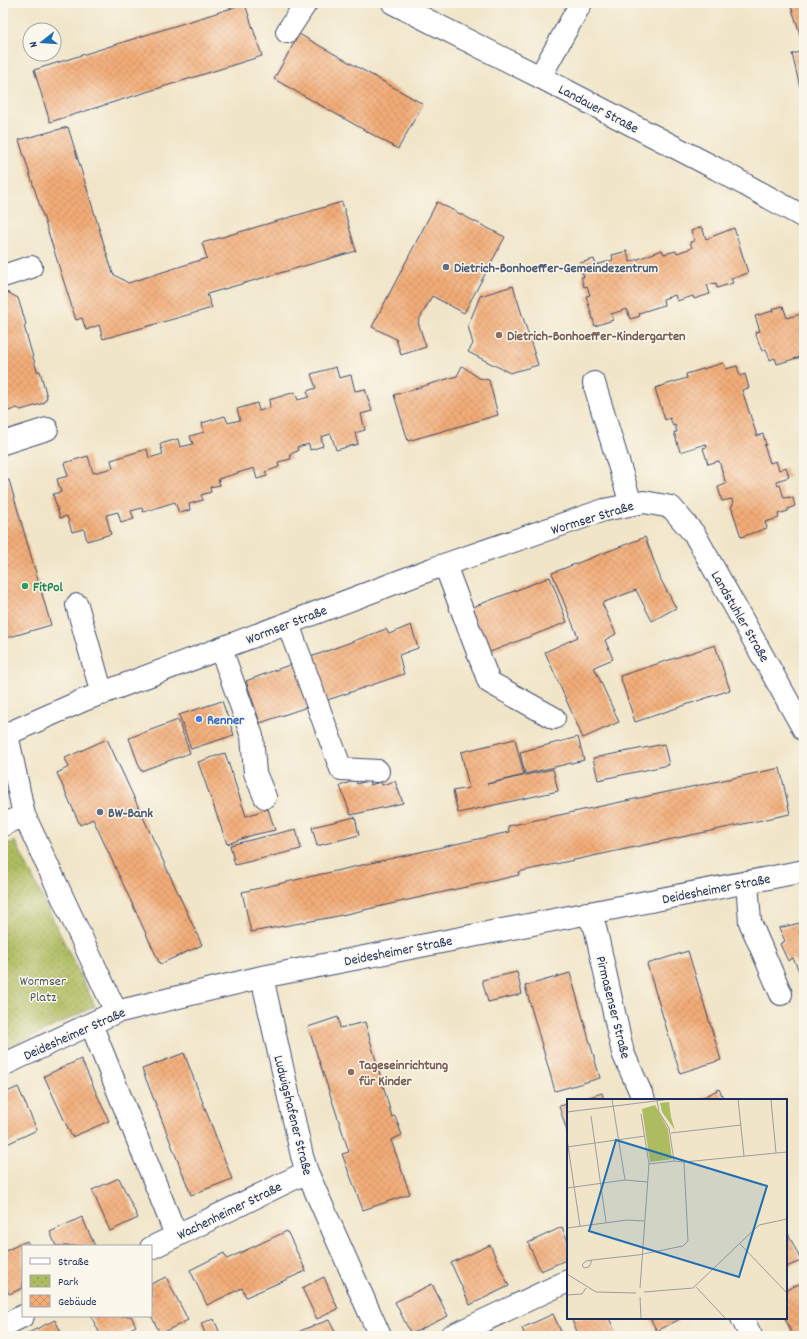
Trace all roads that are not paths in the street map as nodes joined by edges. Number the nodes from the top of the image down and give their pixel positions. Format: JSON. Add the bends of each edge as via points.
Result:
{"nodes":[{"id":1,"x":306,"y":3,"type":"edge"},
{"id":2,"x":393,"y":3,"type":"edge"},
{"id":3,"x":581,"y":3,"type":"edge"},
{"id":4,"x":288,"y":32,"type":"dead end"},
{"id":5,"x":540,"y":76,"type":"junction"},
{"id":6,"x":804,"y":217,"type":"edge"},
{"id":7,"x":31,"y":266,"type":"dead end"},
{"id":8,"x":3,"y":276,"type":"edge"},
{"id":9,"x":594,"y":383,"type":"dead end"},
{"id":10,"x":47,"y":429,"type":"dead end"},
{"id":11,"x":3,"y":443,"type":"edge"},
{"id":12,"x":632,"y":504,"type":"junction"},
{"id":13,"x":671,"y":507,"type":"joint"},
{"id":14,"x":445,"y":565,"type":"junction"},
{"id":15,"x":77,"y":605,"type":"dead end"},
{"id":16,"x":288,"y":624,"type":"junction"},
{"id":17,"x":221,"y":649,"type":"junction"},
{"id":18,"x":102,"y":694,"type":"junction"},
{"id":19,"x":554,"y":718,"type":"dead end"},
{"id":20,"x":5,"y":729,"type":"edge"},
{"id":21,"x":804,"y":730,"type":"edge"},
{"id":22,"x":378,"y":771,"type":"dead end"},
{"id":23,"x":265,"y":797,"type":"dead end"},
{"id":24,"x":24,"y":815,"type":"junction"},
{"id":25,"x":3,"y":825,"type":"edge"},
{"id":26,"x":804,"y":871,"type":"edge"},
{"id":27,"x":747,"y":882,"type":"junction"},
{"id":28,"x":586,"y":913,"type":"junction"},
{"id":29,"x":262,"y":977,"type":"junction"},
{"id":30,"x":781,"y":994,"type":"dead end"},
{"id":31,"x":116,"y":1012,"type":"junction"},
{"id":32,"x":91,"y":1024,"type":"junction"},
{"id":33,"x":3,"y":1065,"type":"edge"},
{"id":34,"x":644,"y":1099,"type":"edge"},
{"id":35,"x":307,"y":1172,"type":"junction"},
{"id":36,"x":176,"y":1234,"type":"junction"},
{"id":37,"x":152,"y":1247,"type":"edge"},
{"id":38,"x":567,"y":1281,"type":"edge"},
{"id":39,"x":22,"y":1316,"type":"edge"},
{"id":40,"x":742,"y":1319,"type":"edge"},
{"id":41,"x":3,"y":1326,"type":"edge"},
{"id":42,"x":380,"y":1336,"type":"edge"},
{"id":43,"x":451,"y":1336,"type":"edge"},
{"id":44,"x":751,"y":1336,"type":"edge"}],
"edges":[{"from":1,"to":4,"type":"street"},
{"from":2,"to":5,"type":"street","name":"Landauer Straße"},
{"from":3,"to":5,"type":"street"},
{"from":5,"to":6,"type":"street","name":"Landauer Straße"},
{"from":7,"to":8,"type":"street"},
{"from":9,"to":12,"type":"street"},
{"from":10,"to":11,"type":"street"},
{"from":12,"to":13,"type":"street","name":"Wormser Straße","via":[[644,502]]},
{"from":12,"to":14,"type":"street","name":"Wormser Straße","via":[[604,510]]},
{"from":13,"to":21,"type":"street","name":"Landstuhler Straße","via":[[695,535]]},
{"from":14,"to":16,"type":"street","name":"Wormser Straße"},
{"from":14,"to":19,"type":"street","via":[[489,682]]},
{"from":15,"to":18,"type":"street"},
{"from":16,"to":17,"type":"street","name":"Wormser Straße"},
{"from":16,"to":22,"type":"street","via":[[341,769]]},
{"from":17,"to":18,"type":"street","name":"Wormser Straße"},
{"from":17,"to":23,"type":"street","via":[[252,736],[255,773]]},
{"from":18,"to":20,"type":"street","name":"Wormser Straße"},
{"from":20,"to":24,"type":"street","name":"Wormser Straße"},
{"from":24,"to":25,"type":"street"},
{"from":24,"to":31,"type":"street"},
{"from":26,"to":27,"type":"street","name":"Deidesheimer Straße"},
{"from":27,"to":28,"type":"street","name":"Deidesheimer Straße"},
{"from":27,"to":30,"type":"street","via":[[750,922]]},
{"from":28,"to":29,"type":"street","name":"Deidesheimer Straße"},
{"from":28,"to":34,"type":"street","name":"Pirmasenser Straße","via":[[595,927],[623,1053]]},
{"from":29,"to":31,"type":"street","name":"Deidesheimer Straße"},
{"from":29,"to":35,"type":"street","name":"Ludwigshafener Straße"},
{"from":31,"to":32,"type":"street","name":"Deidesheimer Straße"},
{"from":32,"to":33,"type":"street","name":"Deidesheimer Straße"},
{"from":32,"to":36,"type":"street"},
{"from":35,"to":36,"type":"street","name":"Wachenheimer Straße"},
{"from":35,"to":42,"type":"street","name":"Ludwigshafener Straße"},
{"from":36,"to":37,"type":"street","name":"Wachenheimer Straße"},
{"from":38,"to":43,"type":"street"},
{"from":39,"to":41,"type":"street"},
{"from":40,"to":44,"type":"street"}]}
